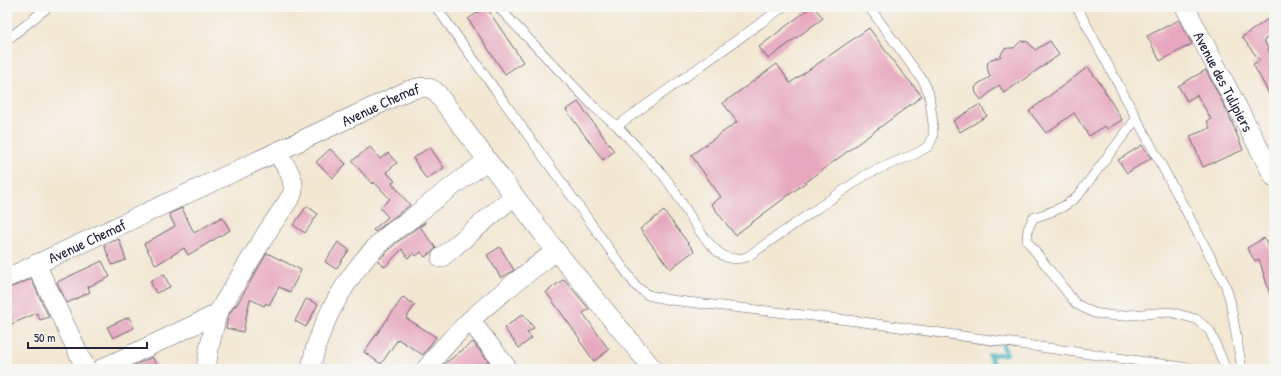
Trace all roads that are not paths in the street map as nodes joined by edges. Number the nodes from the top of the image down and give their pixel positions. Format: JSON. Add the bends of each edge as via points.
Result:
{"nodes":[{"id":1,"x":48,"y":7,"type":"edge"},
{"id":2,"x":436,"y":7,"type":"edge"},
{"id":3,"x":498,"y":7,"type":"edge"},
{"id":4,"x":783,"y":7,"type":"edge"},
{"id":5,"x":869,"y":7,"type":"edge"},
{"id":6,"x":1077,"y":7,"type":"edge"},
{"id":7,"x":1185,"y":7,"type":"edge"},
{"id":8,"x":7,"y":40,"type":"edge"},
{"id":9,"x":1136,"y":119,"type":"junction"},
{"id":10,"x":616,"y":126,"type":"junction"},
{"id":11,"x":276,"y":152,"type":"junction"},
{"id":12,"x":487,"y":161,"type":"junction"},
{"id":13,"x":1274,"y":177,"type":"edge"},
{"id":14,"x":514,"y":196,"type":"junction"},
{"id":15,"x":556,"y":251,"type":"junction"},
{"id":16,"x":441,"y":258,"type":"dead end"},
{"id":17,"x":36,"y":264,"type":"junction"},
{"id":18,"x":7,"y":278,"type":"edge"},
{"id":19,"x":218,"y":314,"type":"junction"},
{"id":20,"x":470,"y":320,"type":"junction"},
{"id":21,"x":86,"y":369,"type":"edge"},
{"id":22,"x":101,"y":369,"type":"edge"},
{"id":23,"x":206,"y":369,"type":"edge"},
{"id":24,"x":311,"y":369,"type":"edge"},
{"id":25,"x":426,"y":369,"type":"edge"},
{"id":26,"x":508,"y":369,"type":"edge"},
{"id":27,"x":653,"y":369,"type":"edge"},
{"id":28,"x":1196,"y":369,"type":"edge"},
{"id":29,"x":1226,"y":369,"type":"edge"},
{"id":30,"x":1242,"y":369,"type":"edge"}],
"edges":[{"from":1,"to":8,"type":"lane"},
{"from":2,"to":28,"type":"lane","via":[[636,286],[648,295],[670,300],[856,321]]},
{"from":3,"to":10,"type":"lane","via":[[594,107]]},
{"from":4,"to":10,"type":"lane"},
{"from":5,"to":10,"type":"lane","via":[[924,82],[929,94],[933,124],[933,136],[929,146],[867,174],[747,257],[726,257],[715,249],[664,176]]},
{"from":6,"to":9,"type":"lane"},
{"from":7,"to":13,"type":"street","name":"Avenue des Tulipiers"},
{"from":9,"to":29,"type":"lane","via":[[1071,203],[1033,218],[1028,229],[1027,241],[1076,304],[1094,313],[1115,316],[1170,312],[1196,319],[1210,331]]},
{"from":9,"to":30,"type":"lane","via":[[1225,284]]},
{"from":11,"to":12,"type":"street","name":"Avenue Chemaf","via":[[407,92],[425,87],[436,92]]},
{"from":11,"to":17,"type":"street","name":"Avenue Chemaf"},
{"from":11,"to":19,"type":"street","via":[[293,182],[292,195]]},
{"from":12,"to":14,"type":"street","name":"Avenue Chemaf"},
{"from":12,"to":24,"type":"street","via":[[383,240],[357,267],[332,308],[317,345]]},
{"from":14,"to":15,"type":"street","name":"Avenue Chemaf"},
{"from":14,"to":16,"type":"street"},
{"from":15,"to":20,"type":"street"},
{"from":15,"to":27,"type":"street","name":"Avenue Chemaf"},
{"from":17,"to":18,"type":"street","name":"Avenue Chemaf"},
{"from":17,"to":21,"type":"street"},
{"from":19,"to":22,"type":"street"},
{"from":19,"to":23,"type":"street"},
{"from":20,"to":25,"type":"street"},
{"from":20,"to":26,"type":"street"}]}
